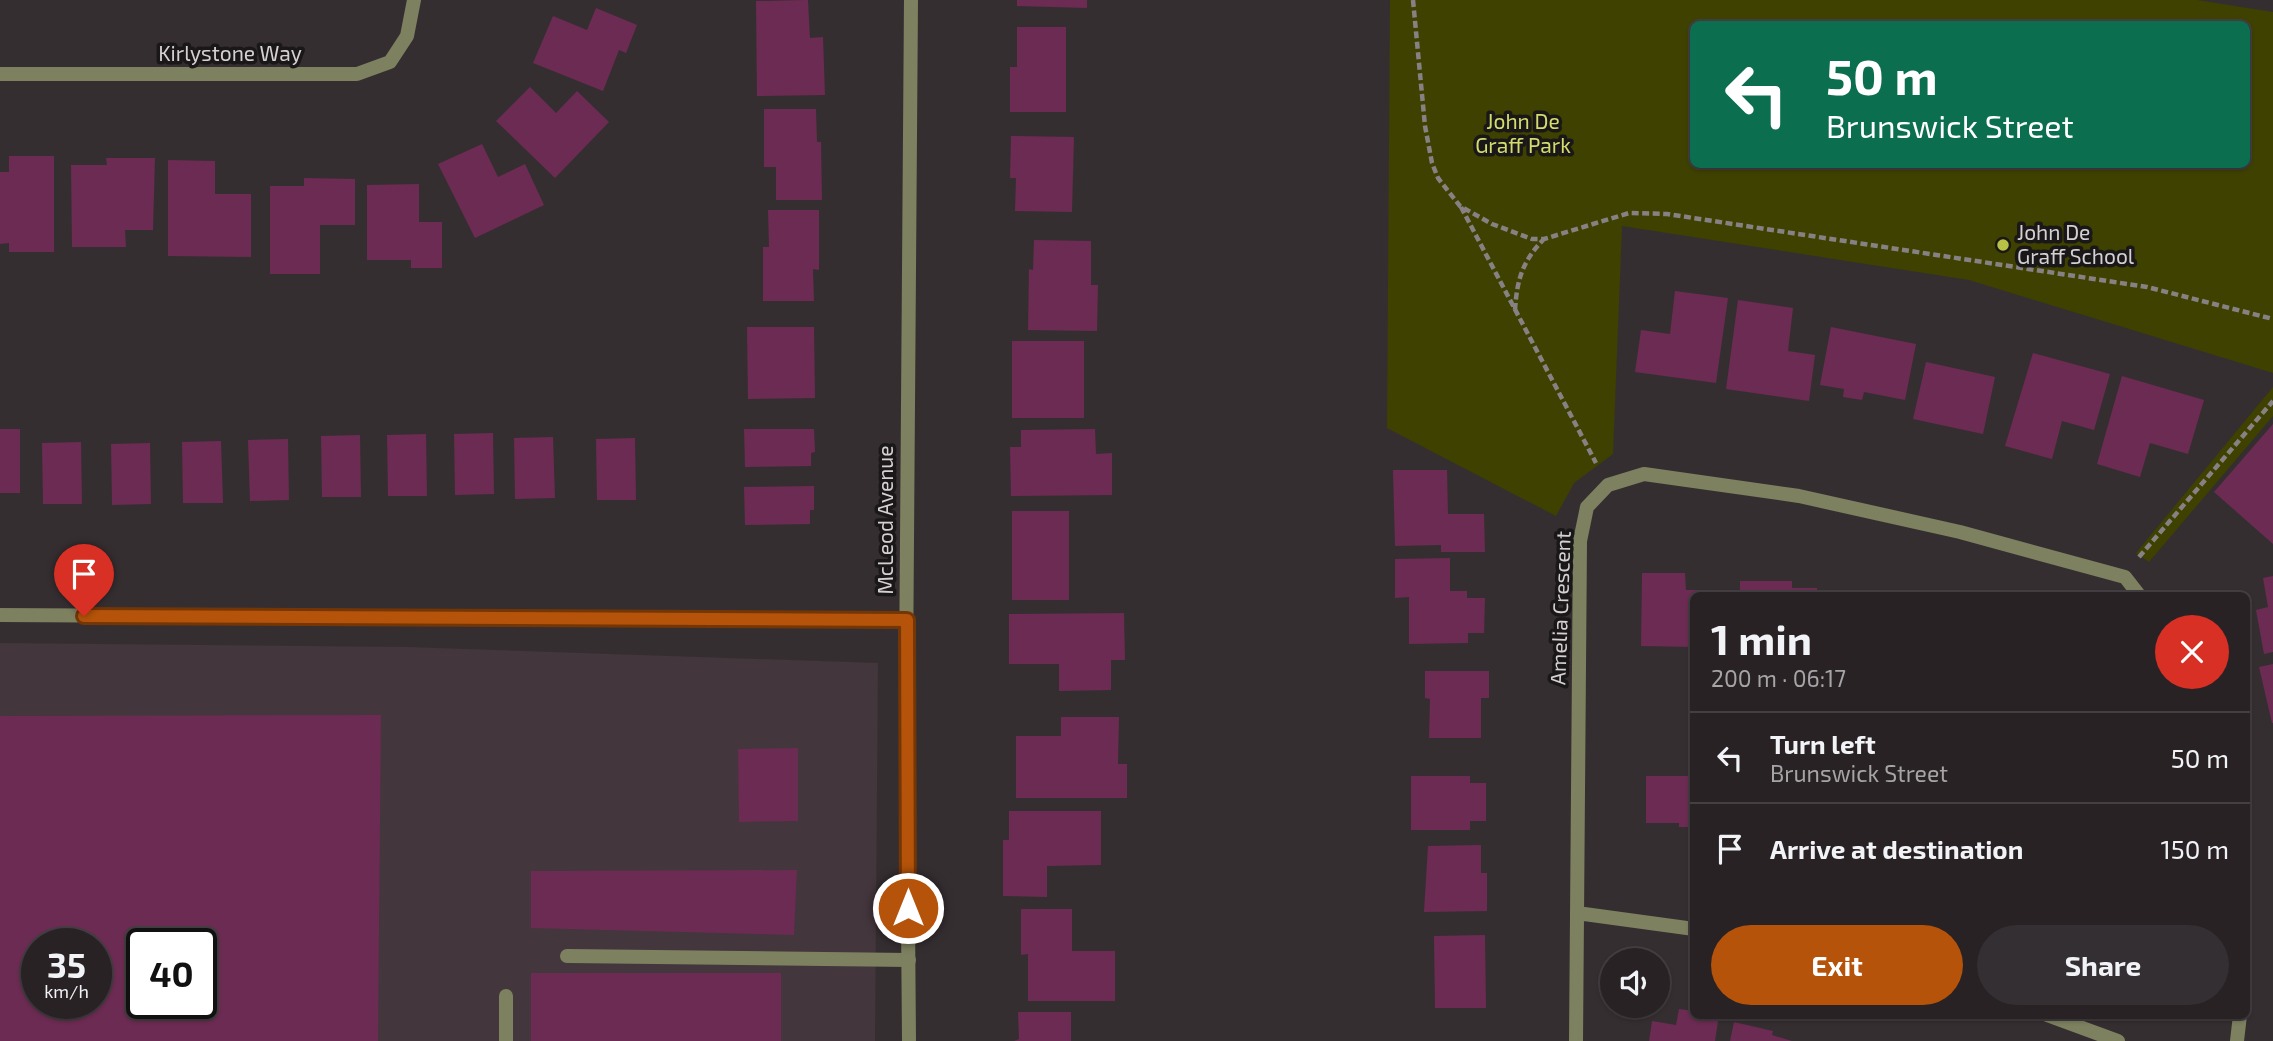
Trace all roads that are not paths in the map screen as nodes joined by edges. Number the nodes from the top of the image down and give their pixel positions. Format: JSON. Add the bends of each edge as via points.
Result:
{"nodes":[{"id":1,"x":414,"y":0,"type":"edge"},
{"id":2,"x":911,"y":0,"type":"edge"},
{"id":3,"x":0,"y":74,"type":"edge"},
{"id":4,"x":2136,"y":592,"type":"edge"},
{"id":5,"x":0,"y":615,"type":"edge"},
{"id":6,"x":907,"y":620,"type":"junction"},
{"id":7,"x":1577,"y":913,"type":"junction"},
{"id":8,"x":1690,"y":928,"type":"edge"},
{"id":9,"x":566,"y":956,"type":"dead end"},
{"id":10,"x":909,"y":960,"type":"junction"},
{"id":11,"x":506,"y":996,"type":"dead end"},
{"id":12,"x":2058,"y":1019,"type":"edge"},
{"id":13,"x":2240,"y":1019,"type":"edge"},
{"id":14,"x":506,"y":1041,"type":"edge"},
{"id":15,"x":909,"y":1041,"type":"edge"},
{"id":16,"x":1576,"y":1041,"type":"edge"},
{"id":17,"x":2118,"y":1041,"type":"edge"},
{"id":18,"x":2237,"y":1041,"type":"edge"}],
"edges":[{"from":1,"to":3,"type":"street","name":"Kirlystone Way","via":[[407,36],[390,62],[357,74]]},
{"from":2,"to":6,"type":"street","name":"McLeod Avenue"},
{"from":4,"to":7,"type":"street","name":"Amelia Crescent","via":[[2125,578],[1960,532],[1798,496],[1644,474],[1608,485],[1587,507],[1580,541]]},
{"from":5,"to":6,"type":"street"},
{"from":6,"to":10,"type":"street","name":"McLeod Avenue"},
{"from":7,"to":8,"type":"street"},
{"from":7,"to":16,"type":"street","name":"Amelia Crescent"},
{"from":9,"to":10,"type":"street"},
{"from":10,"to":15,"type":"street","name":"McLeod Avenue"},
{"from":11,"to":14,"type":"street"},
{"from":12,"to":17,"type":"street"},
{"from":13,"to":18,"type":"street"}]}
